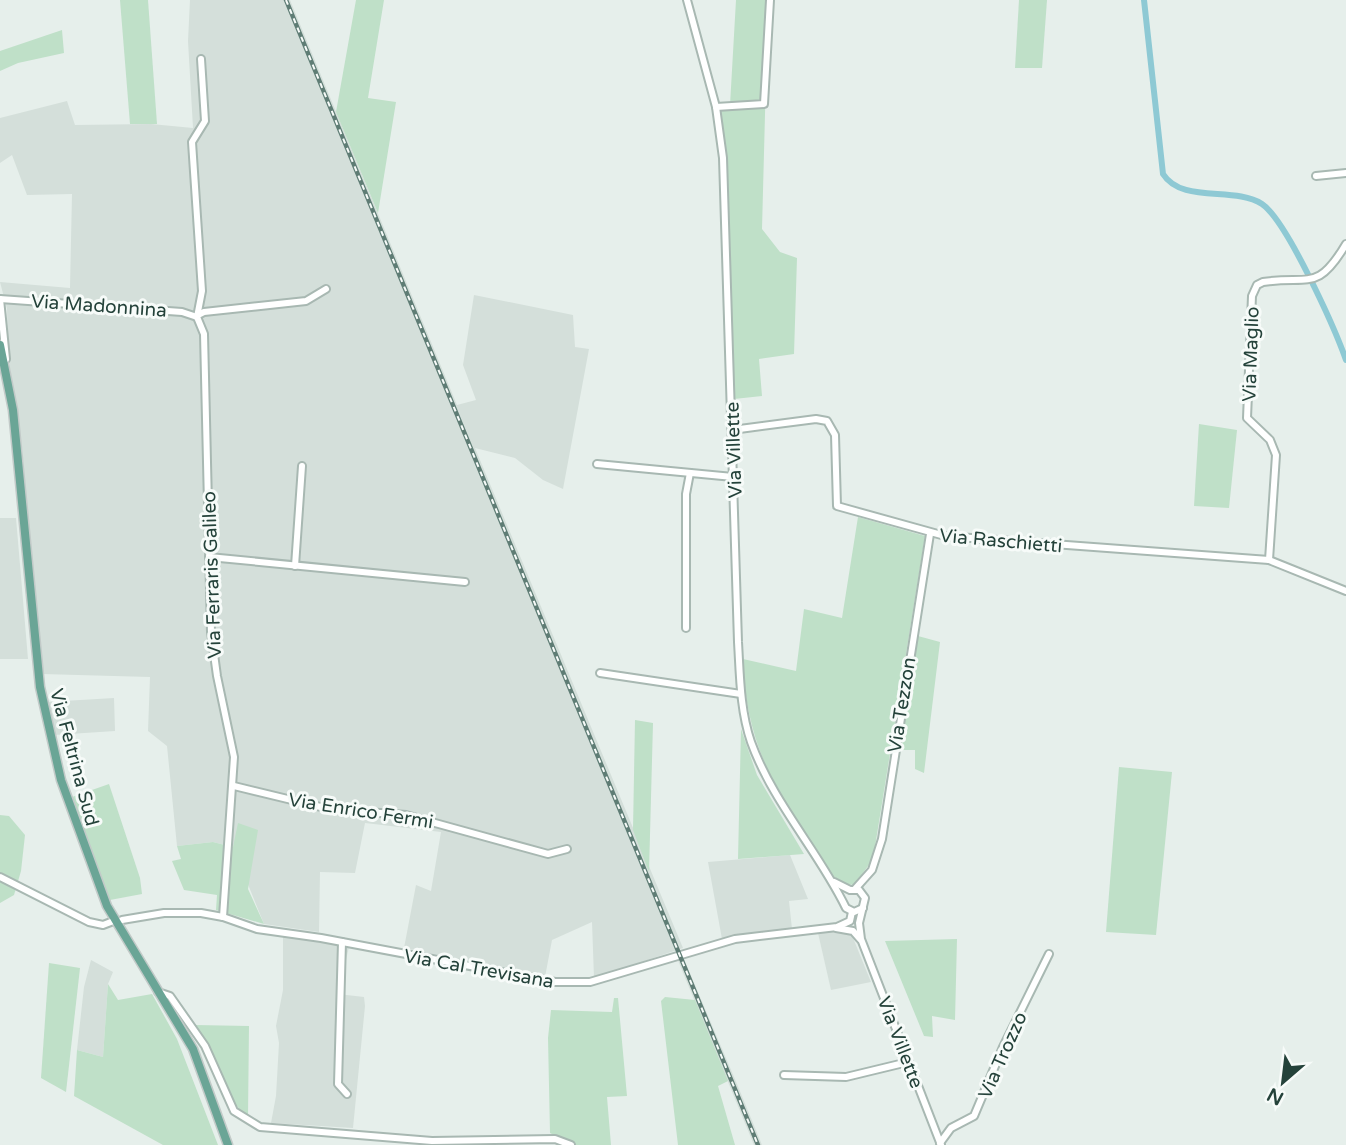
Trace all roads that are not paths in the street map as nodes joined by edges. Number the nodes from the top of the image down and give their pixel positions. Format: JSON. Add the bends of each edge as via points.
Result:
{"nodes":[{"id":1,"x":687,"y":0,"type":"edge"},
{"id":2,"x":770,"y":0,"type":"edge"},
{"id":3,"x":201,"y":59,"type":"dead end"},
{"id":4,"x":716,"y":107,"type":"junction"},
{"id":5,"x":1346,"y":173,"type":"edge"},
{"id":6,"x":1316,"y":176,"type":"dead end"},
{"id":7,"x":1346,"y":244,"type":"edge"},
{"id":8,"x":326,"y":289,"type":"dead end"},
{"id":9,"x":0,"y":299,"type":"edge"},
{"id":10,"x":197,"y":317,"type":"junction"},
{"id":11,"x":0,"y":345,"type":"edge"},
{"id":12,"x":5,"y":368,"type":"junction"},
{"id":13,"x":732,"y":430,"type":"junction"},
{"id":14,"x":597,"y":464,"type":"dead end"},
{"id":15,"x":302,"y":466,"type":"dead end"},
{"id":16,"x":691,"y":473,"type":"junction"},
{"id":17,"x":733,"y":477,"type":"junction"},
{"id":18,"x":930,"y":534,"type":"junction"},
{"id":19,"x":209,"y":557,"type":"junction"},
{"id":20,"x":1269,"y":561,"type":"junction"},
{"id":21,"x":295,"y":566,"type":"junction"},
{"id":22,"x":465,"y":582,"type":"dead end"},
{"id":23,"x":1346,"y":591,"type":"edge"},
{"id":24,"x":687,"y":628,"type":"dead end"},
{"id":25,"x":600,"y":673,"type":"dead end"},
{"id":26,"x":741,"y":694,"type":"junction"},
{"id":27,"x":234,"y":786,"type":"junction"},
{"id":28,"x":567,"y":849,"type":"dead end"},
{"id":29,"x":869,"y":876,"type":"junction"},
{"id":30,"x":0,"y":877,"type":"edge"},
{"id":31,"x":832,"y":881,"type":"junction"},
{"id":32,"x":853,"y":890,"type":"junction"},
{"id":33,"x":865,"y":898,"type":"junction"},
{"id":34,"x":843,"y":903,"type":"junction"},
{"id":35,"x":863,"y":908,"type":"junction"},
{"id":36,"x":853,"y":912,"type":"junction"},
{"id":37,"x":223,"y":917,"type":"junction"},
{"id":38,"x":119,"y":920,"type":"junction"},
{"id":39,"x":835,"y":927,"type":"junction"},
{"id":40,"x":861,"y":939,"type":"junction"},
{"id":41,"x":342,"y":942,"type":"junction"},
{"id":42,"x":1049,"y":954,"type":"dead end"},
{"id":43,"x":158,"y":992,"type":"junction"},
{"id":44,"x":908,"y":1062,"type":"junction"},
{"id":45,"x":784,"y":1075,"type":"dead end"},
{"id":46,"x":347,"y":1094,"type":"dead end"},
{"id":47,"x":940,"y":1144,"type":"edge"},
{"id":48,"x":228,"y":1145,"type":"edge"},
{"id":49,"x":571,"y":1145,"type":"edge"}],
"edges":[{"from":1,"to":4,"type":"street","name":"Via Villette"},
{"from":2,"to":4,"type":"street","via":[[764,104]]},
{"from":3,"to":10,"type":"street","name":"Via Ferraris Galileo","via":[[205,119],[192,142],[201,291]]},
{"from":4,"to":13,"type":"street","name":"Via Villette","via":[[723,158]]},
{"from":5,"to":6,"type":"street"},
{"from":7,"to":20,"type":"street","name":"Via Maglio","via":[[1329,267],[1311,280],[1263,282],[1252,296],[1247,418],[1270,440],[1276,456]]},
{"from":8,"to":10,"type":"street","via":[[306,301],[204,312]]},
{"from":9,"to":10,"type":"street","name":"Via Madonnina","via":[[182,312]]},
{"from":9,"to":12,"type":"street","name":"Via Madonnina"},
{"from":10,"to":19,"type":"street","name":"Via Ferraris Galileo","via":[[204,334]]},
{"from":11,"to":12,"type":"main road","name":"Via Feltrina Sud"},
{"from":12,"to":38,"type":"main road","name":"Via Feltrina Sud","via":[[46,718],[77,828]]},
{"from":13,"to":17,"type":"street","name":"Via Villette"},
{"from":13,"to":18,"type":"street","name":"Via Raschietti","via":[[827,421],[835,435],[837,506]]},
{"from":14,"to":16,"type":"street"},
{"from":15,"to":21,"type":"street"},
{"from":16,"to":17,"type":"street"},
{"from":16,"to":24,"type":"street"},
{"from":17,"to":26,"type":"street","name":"Via Villette"},
{"from":18,"to":20,"type":"street","name":"Via Raschietti"},
{"from":18,"to":29,"type":"street","name":"Via Tezzon","via":[[882,839]]},
{"from":19,"to":21,"type":"street"},
{"from":19,"to":27,"type":"street","name":"Via Ferraris Galileo","via":[[212,641],[233,740]]},
{"from":20,"to":23,"type":"street","name":"Via Raschietti"},
{"from":21,"to":22,"type":"street"},
{"from":25,"to":26,"type":"street"},
{"from":26,"to":31,"type":"street","name":"Via Villette","via":[[758,760]]},
{"from":27,"to":28,"type":"street","name":"Via Enrico Fermi","via":[[329,808],[406,815],[548,854]]},
{"from":27,"to":37,"type":"street","name":"Via Ferraris Galileo"},
{"from":29,"to":32,"type":"street","name":"Via Tezzon"},
{"from":29,"to":33,"type":"street","name":"Via Tezzon"},
{"from":30,"to":38,"type":"street","name":"Via Cal Trevisana","via":[[83,920],[100,925]]},
{"from":31,"to":32,"type":"street"},
{"from":31,"to":34,"type":"street","name":"Via Villette"},
{"from":32,"to":33,"type":"street"},
{"from":32,"to":34,"type":"street"},
{"from":33,"to":35,"type":"street","name":"Via Villette"},
{"from":34,"to":36,"type":"street","name":"Via Villette"},
{"from":34,"to":39,"type":"street","via":[[847,917]]},
{"from":35,"to":36,"type":"street"},
{"from":35,"to":40,"type":"street","name":"Via Villette"},
{"from":36,"to":39,"type":"street","via":[[850,921]]},
{"from":36,"to":40,"type":"street","name":"Via Villette"},
{"from":37,"to":38,"type":"street","name":"Via Cal Trevisana","via":[[185,912]]},
{"from":37,"to":41,"type":"street","name":"Via Cal Trevisana","via":[[249,928]]},
{"from":38,"to":43,"type":"main road","name":"Via Feltrina Sud"},
{"from":39,"to":40,"type":"street","via":[[853,931]]},
{"from":39,"to":41,"type":"street","name":"Via Cal Trevisana","via":[[736,939],[590,982],[555,982]]},
{"from":40,"to":44,"type":"street","name":"Via Villette"},
{"from":41,"to":46,"type":"street","via":[[338,1084]]},
{"from":42,"to":47,"type":"street","name":"Via Trozzo","via":[[974,1116],[951,1128]]},
{"from":43,"to":48,"type":"main road","name":"Via Feltrina Sud","via":[[193,1049]]},
{"from":43,"to":49,"type":"street","via":[[170,996],[201,1040],[234,1111],[260,1127],[432,1141],[555,1139]]},
{"from":44,"to":45,"type":"street","via":[[846,1077]]},
{"from":44,"to":47,"type":"street","name":"Via Villette"}]}
